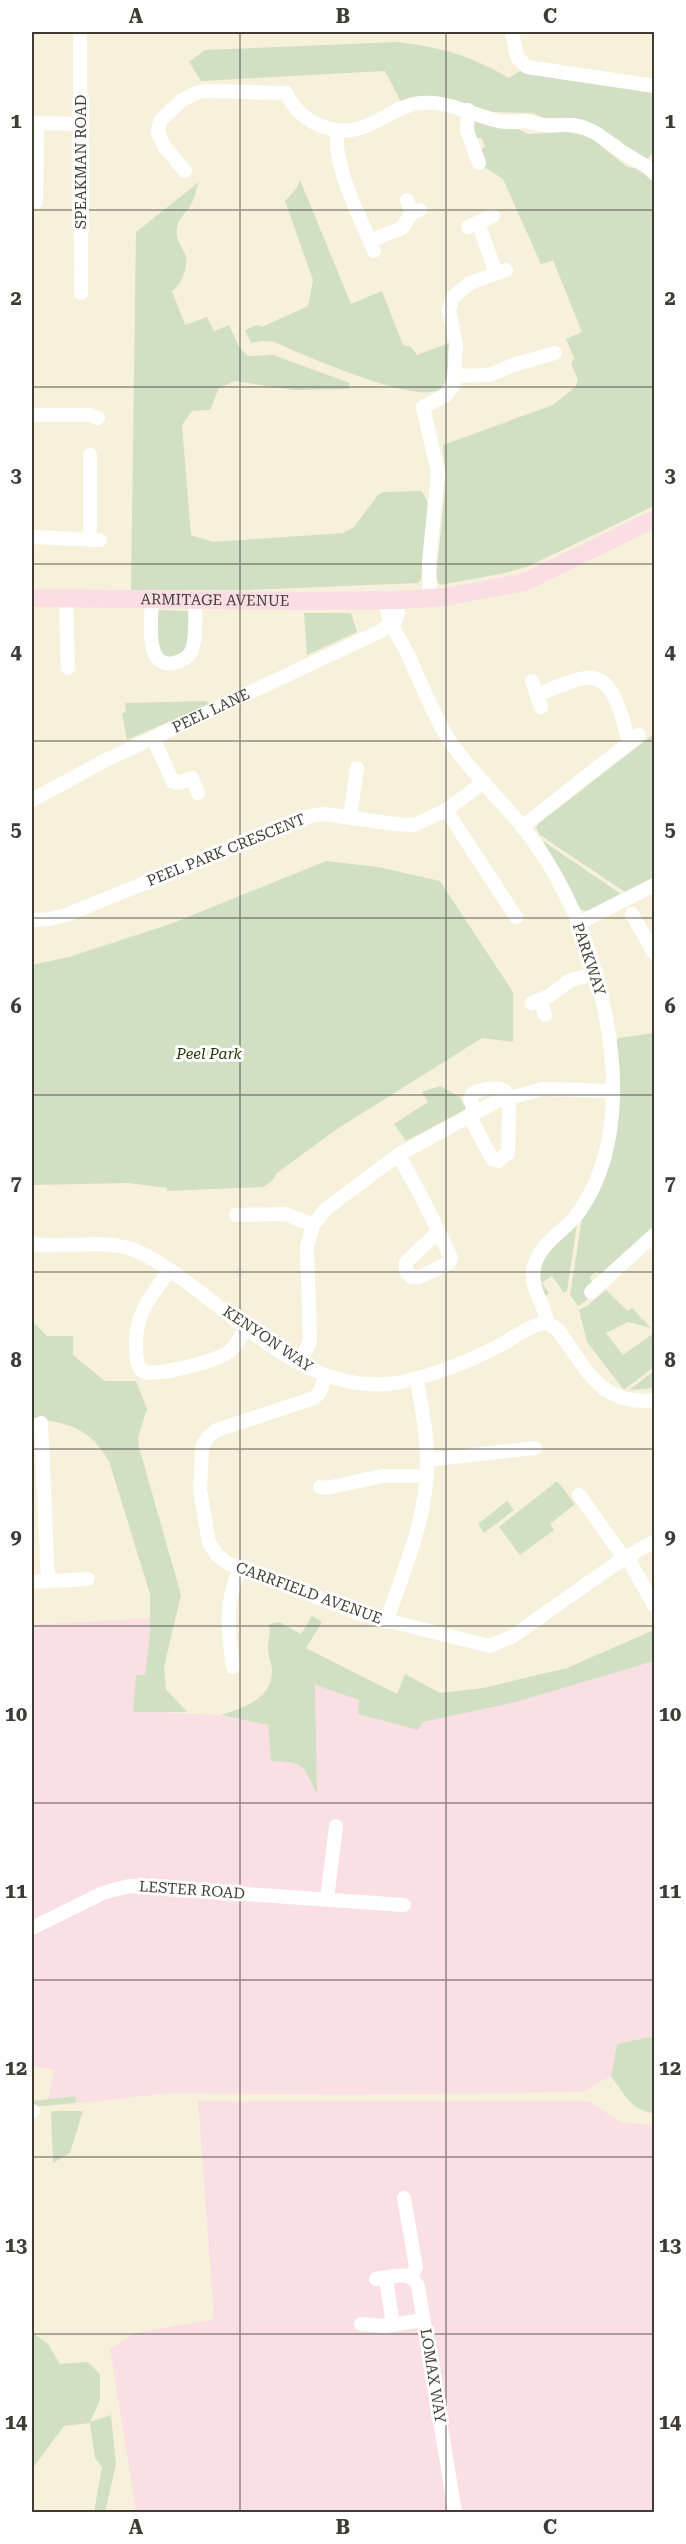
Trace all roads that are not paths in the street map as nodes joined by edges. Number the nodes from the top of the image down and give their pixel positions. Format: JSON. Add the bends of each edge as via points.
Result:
{"nodes":[{"id":1,"x":80,"y":32,"type":"edge"},
{"id":2,"x":512,"y":32,"type":"edge"},
{"id":3,"x":654,"y":86,"type":"edge"},
{"id":4,"x":468,"y":110,"type":"junction"},
{"id":5,"x":81,"y":124,"type":"junction"},
{"id":6,"x":337,"y":130,"type":"junction"},
{"id":7,"x":479,"y":163,"type":"dead end"},
{"id":8,"x":185,"y":171,"type":"dead end"},
{"id":9,"x":654,"y":173,"type":"edge"},
{"id":10,"x":36,"y":201,"type":"dead end"},
{"id":11,"x":413,"y":208,"type":"dead end"},
{"id":12,"x":493,"y":216,"type":"dead end"},
{"id":13,"x":81,"y":293,"type":"dead end"},
{"id":14,"x":555,"y":353,"type":"dead end"},
{"id":15,"x":456,"y":376,"type":"junction"},
{"id":16,"x":32,"y":415,"type":"edge"},
{"id":17,"x":99,"y":418,"type":"dead end"},
{"id":18,"x":76,"y":461,"type":"dead end"},
{"id":19,"x":654,"y":519,"type":"edge"},
{"id":20,"x":32,"y":537,"type":"edge"},
{"id":21,"x":32,"y":598,"type":"edge"},
{"id":22,"x":66,"y":598,"type":"junction"},
{"id":23,"x":430,"y":598,"type":"junction"},
{"id":24,"x":152,"y":599,"type":"junction"},
{"id":25,"x":195,"y":599,"type":"junction"},
{"id":26,"x":393,"y":600,"type":"junction"},
{"id":27,"x":389,"y":624,"type":"junction"},
{"id":28,"x":68,"y":668,"type":"dead end"},
{"id":29,"x":532,"y":681,"type":"dead end"},
{"id":30,"x":153,"y":738,"type":"junction"},
{"id":31,"x":357,"y":768,"type":"dead end"},
{"id":32,"x":484,"y":782,"type":"junction"},
{"id":33,"x":198,"y":794,"type":"dead end"},
{"id":34,"x":32,"y":800,"type":"edge"},
{"id":35,"x":446,"y":810,"type":"junction"},
{"id":36,"x":350,"y":818,"type":"junction"},
{"id":37,"x":522,"y":826,"type":"junction"},
{"id":38,"x":654,"y":885,"type":"edge"},
{"id":39,"x":632,"y":914,"type":"dead end"},
{"id":40,"x":517,"y":916,"type":"dead end"},
{"id":41,"x":32,"y":920,"type":"edge"},
{"id":42,"x":578,"y":924,"type":"junction"},
{"id":43,"x":654,"y":953,"type":"edge"},
{"id":44,"x":596,"y":973,"type":"junction"},
{"id":45,"x":545,"y":1015,"type":"dead end"},
{"id":46,"x":612,"y":1091,"type":"junction"},
{"id":47,"x":507,"y":1097,"type":"junction"},
{"id":48,"x":473,"y":1113,"type":"junction"},
{"id":49,"x":398,"y":1155,"type":"junction"},
{"id":50,"x":236,"y":1215,"type":"dead end"},
{"id":51,"x":313,"y":1225,"type":"junction"},
{"id":52,"x":439,"y":1231,"type":"dead end"},
{"id":53,"x":654,"y":1235,"type":"edge"},
{"id":54,"x":32,"y":1244,"type":"edge"},
{"id":55,"x":170,"y":1270,"type":"junction"},
{"id":56,"x":591,"y":1292,"type":"dead end"},
{"id":57,"x":547,"y":1323,"type":"junction"},
{"id":58,"x":247,"y":1327,"type":"junction"},
{"id":59,"x":299,"y":1363,"type":"junction"},
{"id":60,"x":326,"y":1376,"type":"junction"},
{"id":61,"x":416,"y":1378,"type":"junction"},
{"id":62,"x":654,"y":1400,"type":"edge"},
{"id":63,"x":41,"y":1423,"type":"dead end"},
{"id":64,"x":527,"y":1446,"type":"dead end"},
{"id":65,"x":427,"y":1460,"type":"junction"},
{"id":66,"x":427,"y":1476,"type":"junction"},
{"id":67,"x":320,"y":1487,"type":"dead end"},
{"id":68,"x":580,"y":1501,"type":"dead end"},
{"id":69,"x":654,"y":1542,"type":"edge"},
{"id":70,"x":626,"y":1558,"type":"junction"},
{"id":71,"x":240,"y":1569,"type":"junction"},
{"id":72,"x":88,"y":1579,"type":"dead end"},
{"id":73,"x":48,"y":1581,"type":"junction"},
{"id":74,"x":32,"y":1582,"type":"edge"},
{"id":75,"x":654,"y":1605,"type":"edge"},
{"id":76,"x":386,"y":1622,"type":"junction"},
{"id":77,"x":232,"y":1666,"type":"dead end"},
{"id":78,"x":336,"y":1826,"type":"dead end"},
{"id":79,"x":327,"y":1899,"type":"junction"},
{"id":80,"x":404,"y":1905,"type":"dead end"},
{"id":81,"x":32,"y":1928,"type":"edge"},
{"id":82,"x":404,"y":2198,"type":"dead end"},
{"id":83,"x":411,"y":2277,"type":"junction"},
{"id":84,"x":423,"y":2320,"type":"junction"},
{"id":85,"x":361,"y":2324,"type":"dead end"},
{"id":86,"x":393,"y":2325,"type":"junction"},
{"id":87,"x":456,"y":2512,"type":"edge"}],
"edges":[{"from":1,"to":5,"type":"street","name":"SPEAKMAN ROAD"},
{"from":2,"to":3,"type":"street","via":[[517,57],[527,68]]},
{"from":4,"to":6,"type":"street","via":[[420,103],[398,109],[366,126]]},
{"from":4,"to":7,"type":"street","via":[[466,131],[476,145]]},
{"from":4,"to":9,"type":"street","via":[[506,123],[586,128]]},
{"from":5,"to":10,"type":"street","via":[[37,123]]},
{"from":5,"to":13,"type":"street","name":"SPEAKMAN ROAD"},
{"from":6,"to":8,"type":"street","via":[[305,118],[290,102],[288,89],[205,91],[188,96],[158,127],[172,162]]},
{"from":6,"to":11,"type":"street","via":[[338,160],[372,246],[402,228]]},
{"from":12,"to":15,"type":"street","via":[[473,225],[501,271],[462,287],[450,302]]},
{"from":14,"to":15,"type":"street","via":[[539,352],[490,375]]},
{"from":15,"to":23,"type":"street","via":[[450,391],[423,407],[438,472],[429,562]]},
{"from":16,"to":17,"type":"street"},
{"from":18,"to":20,"type":"street","via":[[90,458],[95,540]]},
{"from":19,"to":23,"type":"main road","via":[[525,582]]},
{"from":21,"to":22,"type":"main road","name":"ARMITAGE AVENUE"},
{"from":22,"to":24,"type":"main road","name":"ARMITAGE AVENUE"},
{"from":22,"to":28,"type":"street"},
{"from":23,"to":26,"type":"main road"},
{"from":24,"to":25,"type":"main road","name":"ARMITAGE AVENUE"},
{"from":24,"to":25,"type":"street","via":[[152,646],[158,658],[170,663],[184,660],[192,651]]},
{"from":25,"to":26,"type":"main road","name":"ARMITAGE AVENUE"},
{"from":26,"to":27,"type":"street","via":[[398,615]]},
{"from":27,"to":30,"type":"street","name":"PEEL LANE"},
{"from":27,"to":32,"type":"street","name":"PARKWAY","via":[[400,638],[447,736]]},
{"from":29,"to":37,"type":"street","via":[[539,701],[587,677],[603,681],[634,739]]},
{"from":30,"to":33,"type":"street","via":[[172,782],[192,778]]},
{"from":30,"to":34,"type":"street","name":"PEEL LANE"},
{"from":31,"to":36,"type":"street"},
{"from":32,"to":35,"type":"street","name":"PEEL PARK CRESCENT"},
{"from":32,"to":37,"type":"street","name":"PARKWAY"},
{"from":35,"to":36,"type":"street","name":"PEEL PARK CRESCENT","via":[[414,825]]},
{"from":35,"to":40,"type":"street"},
{"from":36,"to":41,"type":"street","name":"PEEL PARK CRESCENT","via":[[310,816],[66,915]]},
{"from":37,"to":42,"type":"street","name":"PARKWAY","via":[[554,873]]},
{"from":38,"to":42,"type":"street"},
{"from":39,"to":43,"type":"street","via":[[636,931]]},
{"from":42,"to":44,"type":"street","name":"PARKWAY"},
{"from":44,"to":45,"type":"street","via":[[569,981],[537,1001]]},
{"from":44,"to":46,"type":"street","name":"PARKWAY","via":[[609,1038]]},
{"from":46,"to":47,"type":"street","via":[[543,1089]]},
{"from":46,"to":57,"type":"street","name":"PARKWAY","via":[[607,1146],[596,1185],[576,1215],[544,1246],[535,1263],[533,1282]]},
{"from":47,"to":48,"type":"street"},
{"from":47,"to":48,"type":"street","via":[[508,1154],[503,1159],[492,1159]]},
{"from":48,"to":49,"type":"street"},
{"from":49,"to":51,"type":"street","via":[[326,1209]]},
{"from":49,"to":52,"type":"street"},
{"from":50,"to":51,"type":"street","via":[[253,1209],[285,1214]]},
{"from":51,"to":59,"type":"street","via":[[307,1247],[310,1342]]},
{"from":53,"to":56,"type":"street","via":[[598,1279]]},
{"from":54,"to":55,"type":"street","name":"KENYON WAY","via":[[121,1247],[148,1256]]},
{"from":55,"to":58,"type":"street","name":"KENYON WAY"},
{"from":55,"to":58,"type":"street","via":[[137,1323],[136,1361],[142,1371],[154,1374],[222,1355]]},
{"from":57,"to":61,"type":"street","name":"KENYON WAY","via":[[486,1352]]},
{"from":57,"to":62,"type":"street","via":[[558,1330],[607,1392],[629,1401]]},
{"from":58,"to":59,"type":"street","name":"KENYON WAY"},
{"from":59,"to":60,"type":"street","name":"KENYON WAY"},
{"from":60,"to":61,"type":"street","name":"KENYON WAY","via":[[372,1384]]},
{"from":60,"to":71,"type":"street","name":"CARRFIELD AVENUE","via":[[314,1398],[212,1432],[202,1447],[209,1543],[221,1560]]},
{"from":61,"to":65,"type":"street"},
{"from":63,"to":73,"type":"street"},
{"from":64,"to":65,"type":"street"},
{"from":65,"to":66,"type":"street"},
{"from":66,"to":67,"type":"street","via":[[382,1476]]},
{"from":66,"to":76,"type":"street","via":[[422,1511]]},
{"from":68,"to":70,"type":"street"},
{"from":69,"to":70,"type":"street","name":"CARRFIELD AVENUE"},
{"from":70,"to":75,"type":"street"},
{"from":70,"to":76,"type":"street","name":"CARRFIELD AVENUE","via":[[496,1645],[480,1646]]},
{"from":71,"to":76,"type":"street","name":"CARRFIELD AVENUE"},
{"from":71,"to":77,"type":"street","via":[[228,1607]]},
{"from":72,"to":73,"type":"street"},
{"from":73,"to":74,"type":"street"},
{"from":78,"to":79,"type":"street"},
{"from":79,"to":80,"type":"street","name":"LESTER ROAD"},
{"from":79,"to":81,"type":"street","name":"LESTER ROAD","via":[[129,1886],[103,1893]]},
{"from":82,"to":83,"type":"street","via":[[416,2267]]},
{"from":83,"to":84,"type":"street","name":"LOMAX WAY","via":[[418,2286]]},
{"from":83,"to":86,"type":"street","via":[[381,2278]]},
{"from":84,"to":86,"type":"street"},
{"from":84,"to":87,"type":"street","name":"LOMAX WAY"},
{"from":85,"to":86,"type":"street"}]}
